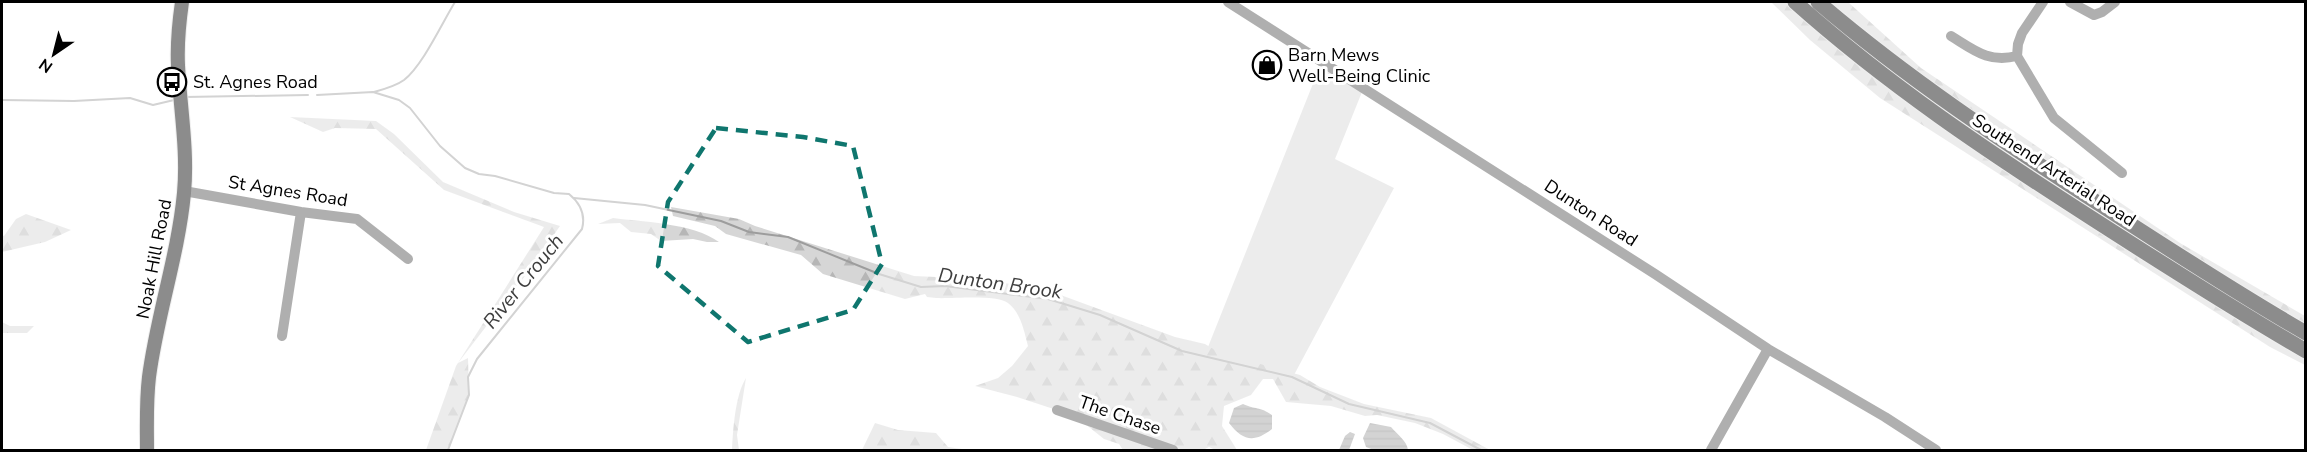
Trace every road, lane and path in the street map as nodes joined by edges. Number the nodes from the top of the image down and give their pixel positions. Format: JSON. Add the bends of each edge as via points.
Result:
{"nodes":[{"id":1,"x":182,"y":2,"type":"edge"},
{"id":2,"x":1228,"y":2,"type":"edge"},
{"id":3,"x":1795,"y":2,"type":"edge"},
{"id":4,"x":1818,"y":2,"type":"edge"},
{"id":5,"x":2043,"y":2,"type":"edge"},
{"id":6,"x":2070,"y":2,"type":"edge"},
{"id":7,"x":2115,"y":2,"type":"edge"},
{"id":8,"x":1951,"y":36,"type":"dead end"},
{"id":9,"x":2017,"y":56,"type":"junction"},
{"id":10,"x":2122,"y":173,"type":"dead end"},
{"id":11,"x":184,"y":191,"type":"junction"},
{"id":12,"x":300,"y":212,"type":"junction"},
{"id":13,"x":408,"y":259,"type":"dead end"},
{"id":14,"x":2306,"y":333,"type":"edge"},
{"id":15,"x":282,"y":336,"type":"dead end"},
{"id":16,"x":1768,"y":349,"type":"junction"},
{"id":17,"x":2306,"y":351,"type":"edge"},
{"id":18,"x":1057,"y":410,"type":"dead end"},
{"id":19,"x":147,"y":450,"type":"edge"},
{"id":20,"x":1173,"y":450,"type":"edge"},
{"id":21,"x":1711,"y":450,"type":"edge"},
{"id":22,"x":1936,"y":450,"type":"edge"}],
"edges":[{"from":1,"to":11,"type":"main road","name":"Noak Hill Road","via":[[179,26]]},
{"from":2,"to":16,"type":"street","name":"Dunton Road"},
{"from":3,"to":17,"type":"highway","name":"Southend Arterial Road","via":[[1859,57],[1994,155]]},
{"from":4,"to":14,"type":"highway","name":"Southend Arterial Road","via":[[1932,94],[1996,138]]},
{"from":5,"to":9,"type":"street","via":[[2022,33]]},
{"from":6,"to":7,"type":"street","via":[[2094,15]]},
{"from":8,"to":9,"type":"street","via":[[1989,58]]},
{"from":9,"to":10,"type":"street","via":[[2054,118]]},
{"from":11,"to":12,"type":"street","name":"St Agnes Road"},
{"from":11,"to":19,"type":"main road","name":"Noak Hill Road","via":[[180,234],[149,376]]},
{"from":12,"to":13,"type":"street","name":"St Agnes Road","via":[[357,219]]},
{"from":12,"to":15,"type":"street"},
{"from":16,"to":21,"type":"street"},
{"from":16,"to":22,"type":"street","name":"Dunton Road"},
{"from":18,"to":20,"type":"street","name":"The Chase"}]}
